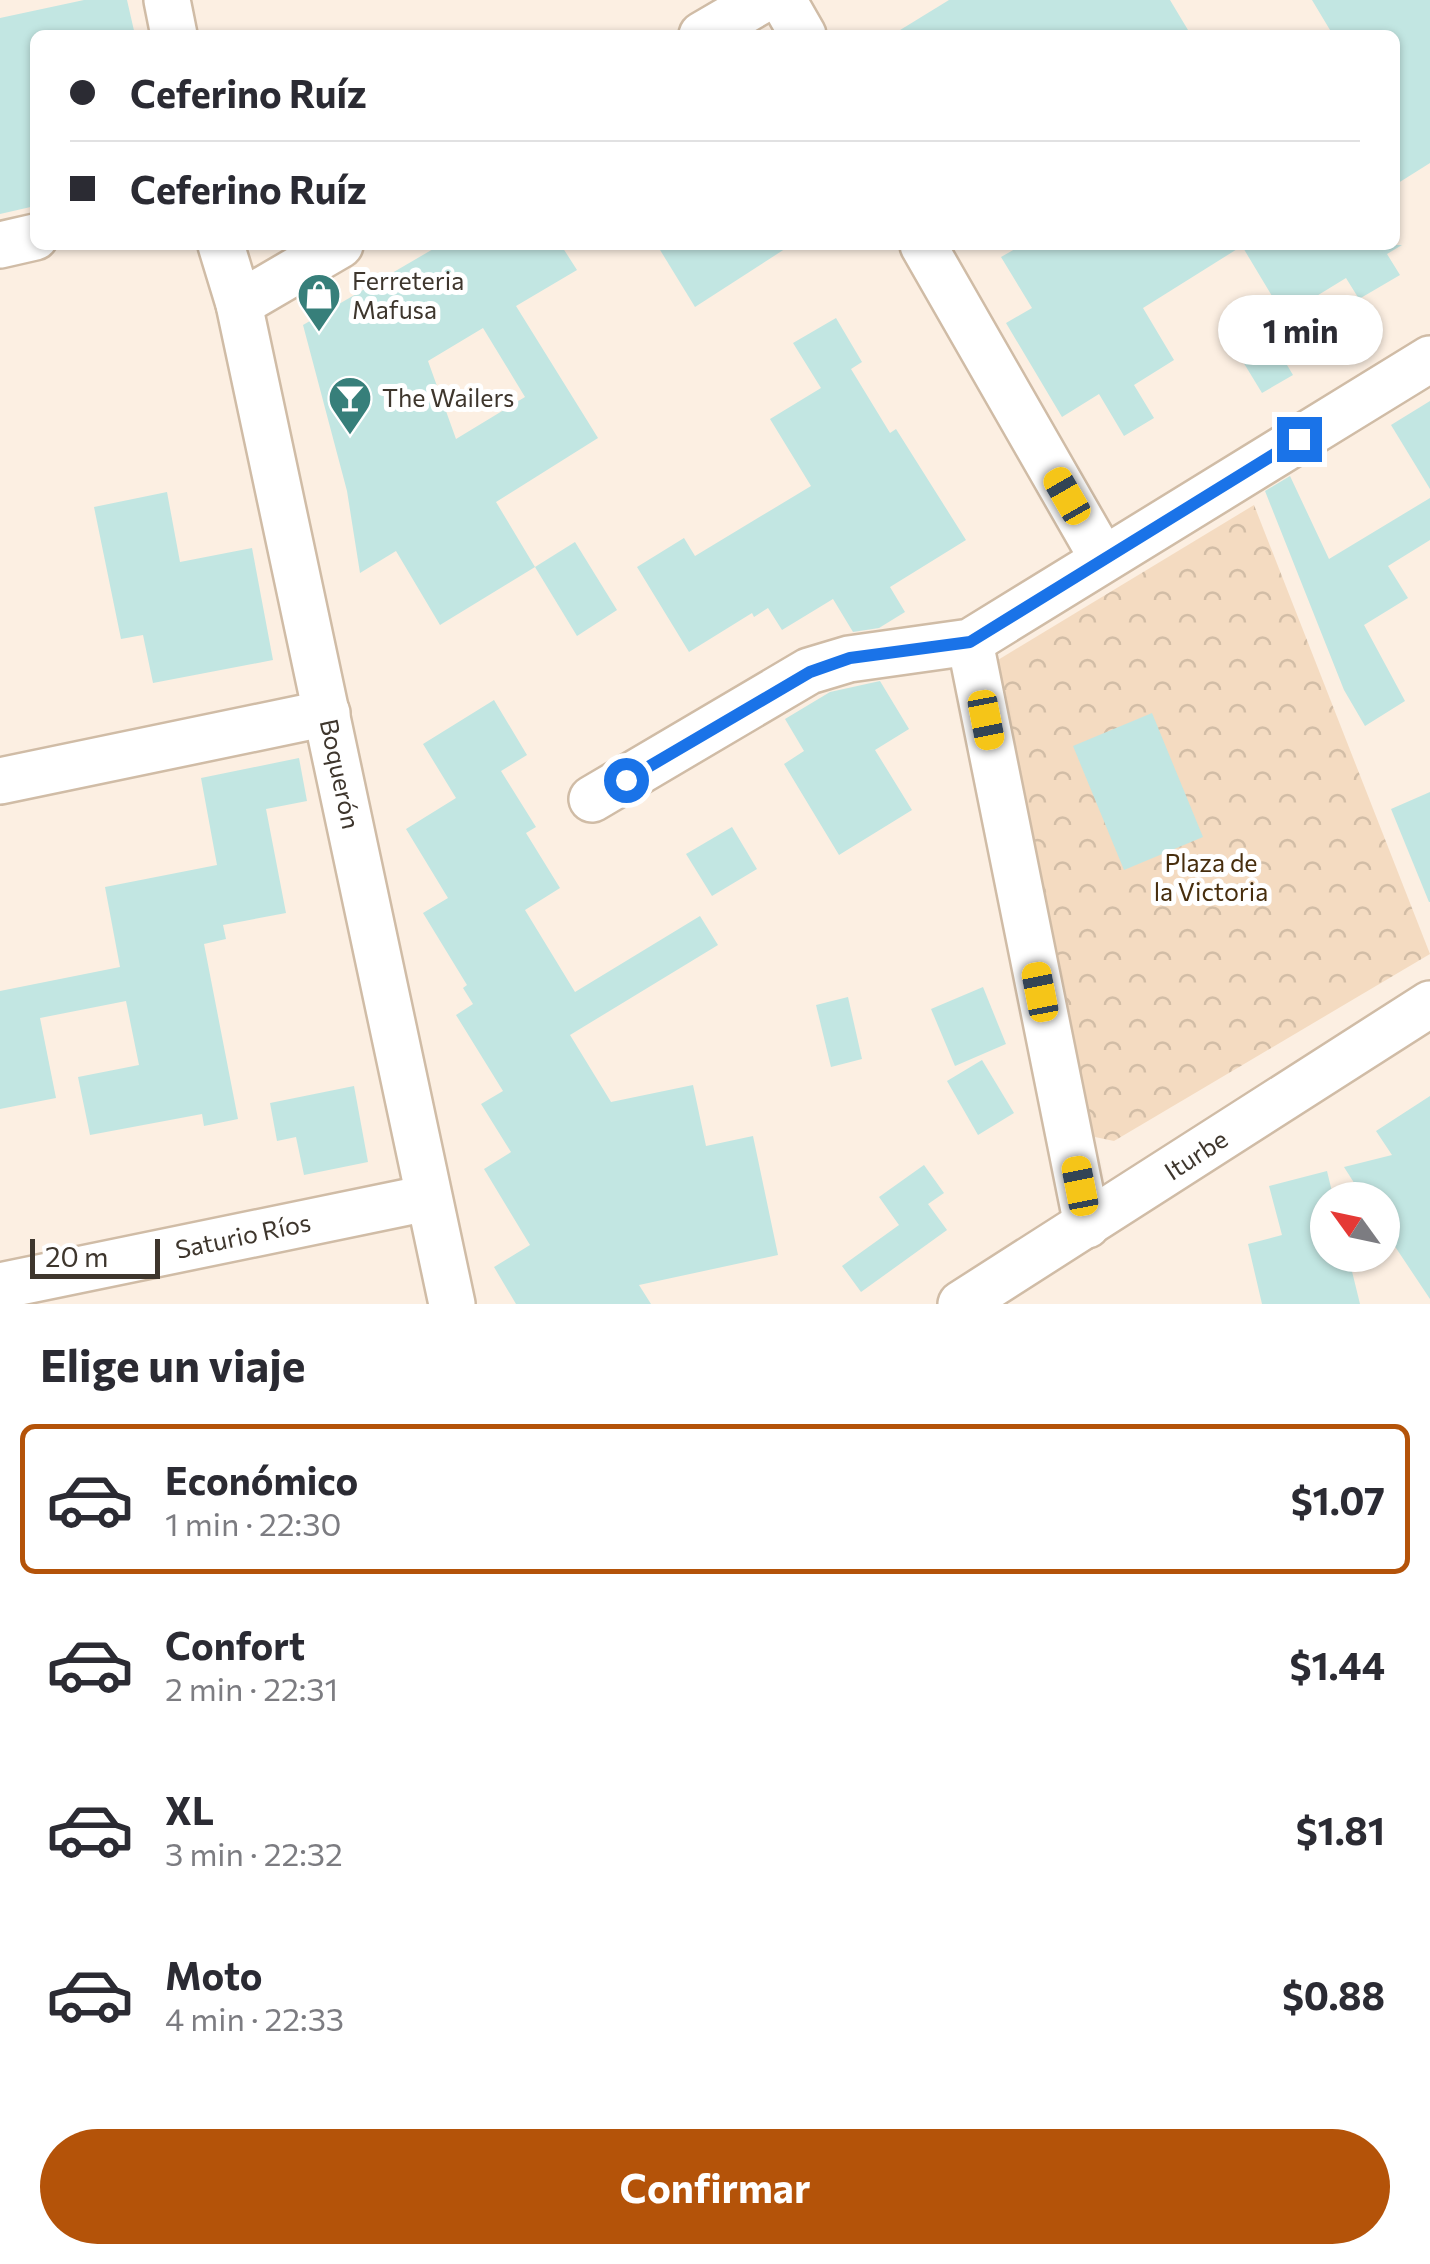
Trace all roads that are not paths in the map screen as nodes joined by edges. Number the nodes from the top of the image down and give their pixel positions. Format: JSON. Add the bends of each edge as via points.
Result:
{"nodes":[{"id":1,"x":167,"y":0,"type":"edge"},
{"id":2,"x":762,"y":0,"type":"edge"},
{"id":3,"x":783,"y":0,"type":"edge"},
{"id":4,"x":173,"y":30,"type":"edge"},
{"id":5,"x":711,"y":30,"type":"edge"},
{"id":6,"x":800,"y":30,"type":"edge"},
{"id":7,"x":30,"y":238,"type":"edge"},
{"id":8,"x":0,"y":245,"type":"edge"},
{"id":9,"x":223,"y":250,"type":"edge"},
{"id":10,"x":331,"y":250,"type":"edge"},
{"id":11,"x":926,"y":250,"type":"edge"},
{"id":12,"x":239,"y":304,"type":"junction"},
{"id":13,"x":1430,"y":359,"type":"edge"},
{"id":14,"x":1103,"y":559,"type":"junction"},
{"id":15,"x":970,"y":642,"type":"junction"},
{"id":16,"x":327,"y":714,"type":"junction"},
{"id":17,"x":0,"y":782,"type":"edge"},
{"id":18,"x":592,"y":799,"type":"dead end"},
{"id":19,"x":1430,"y":1004,"type":"edge"},
{"id":20,"x":427,"y":1198,"type":"junction"},
{"id":21,"x":1087,"y":1225,"type":"junction"},
{"id":22,"x":0,"y":1286,"type":"edge"},
{"id":23,"x":452,"y":1304,"type":"edge"},
{"id":24,"x":961,"y":1304,"type":"edge"}],
"edges":[{"from":1,"to":4,"type":"street"},
{"from":2,"to":5,"type":"street"},
{"from":3,"to":6,"type":"street"},
{"from":7,"to":8,"type":"street"},
{"from":9,"to":12,"type":"street","name":"Boquerón"},
{"from":10,"to":12,"type":"street"},
{"from":11,"to":14,"type":"street"},
{"from":12,"to":16,"type":"street","name":"Boquerón"},
{"from":13,"to":14,"type":"street"},
{"from":14,"to":15,"type":"street"},
{"from":15,"to":18,"type":"street","via":[[850,658],[810,672]]},
{"from":15,"to":21,"type":"street"},
{"from":16,"to":17,"type":"street"},
{"from":16,"to":20,"type":"street","name":"Boquerón"},
{"from":19,"to":21,"type":"street","name":"Iturbe"},
{"from":20,"to":22,"type":"street","name":"Saturio Ríos"},
{"from":20,"to":23,"type":"street","name":"Boquerón"},
{"from":21,"to":24,"type":"street","name":"Iturbe"}]}
